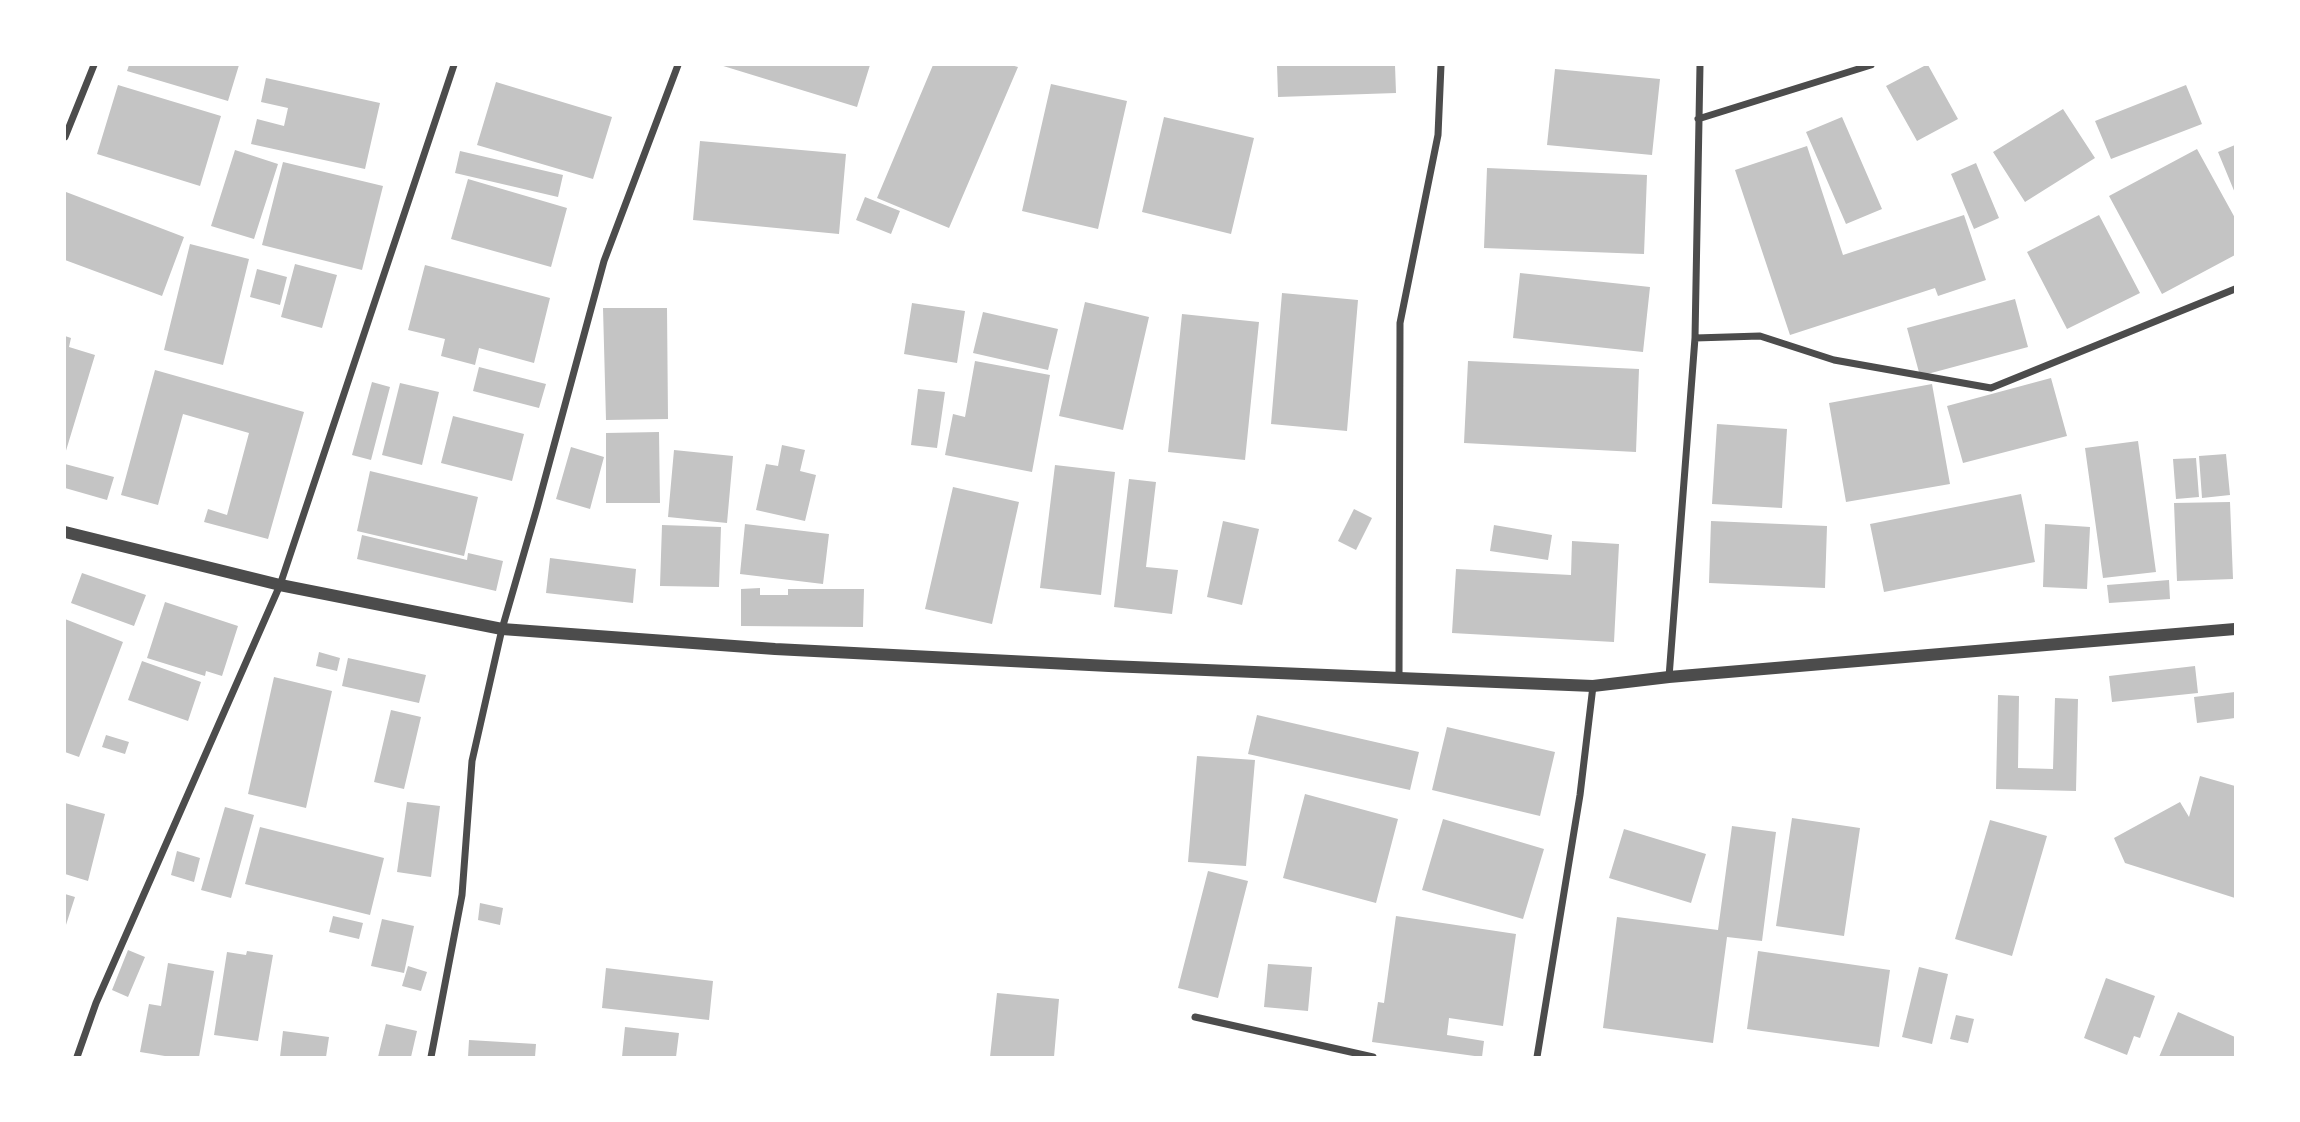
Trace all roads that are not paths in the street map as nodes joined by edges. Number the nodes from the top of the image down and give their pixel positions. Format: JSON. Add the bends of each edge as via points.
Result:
{"nodes":[{"id":1,"x":94,"y":65,"type":"edge"},
{"id":2,"x":454,"y":65,"type":"edge"},
{"id":3,"x":678,"y":65,"type":"edge"},
{"id":4,"x":1441,"y":65,"type":"edge"},
{"id":5,"x":1700,"y":65,"type":"edge"},
{"id":6,"x":1871,"y":65,"type":"edge"},
{"id":7,"x":1698,"y":119,"type":"junction"},
{"id":8,"x":65,"y":137,"type":"edge"},
{"id":9,"x":2235,"y":289,"type":"edge"},
{"id":10,"x":1695,"y":338,"type":"junction"},
{"id":11,"x":65,"y":532,"type":"edge"},
{"id":12,"x":280,"y":585,"type":"junction"},
{"id":13,"x":502,"y":629,"type":"junction"},
{"id":14,"x":2235,"y":629,"type":"edge"},
{"id":15,"x":1670,"y":677,"type":"junction"},
{"id":16,"x":1399,"y":679,"type":"junction"},
{"id":17,"x":1593,"y":686,"type":"junction"},
{"id":18,"x":1195,"y":1017,"type":"dead end"},
{"id":19,"x":78,"y":1057,"type":"edge"},
{"id":20,"x":431,"y":1057,"type":"edge"},
{"id":21,"x":1373,"y":1057,"type":"edge"},
{"id":22,"x":1537,"y":1057,"type":"edge"}],
"edges":[{"from":1,"to":8,"type":"street"},
{"from":2,"to":12,"type":"street"},
{"from":3,"to":13,"type":"street","via":[[604,261]]},
{"from":4,"to":16,"type":"street","via":[[1438,135],[1400,323]]},
{"from":5,"to":7,"type":"street"},
{"from":6,"to":7,"type":"street"},
{"from":7,"to":10,"type":"street"},
{"from":9,"to":10,"type":"street","via":[[1991,388],[1834,360],[1760,336]]},
{"from":10,"to":15,"type":"street"},
{"from":11,"to":12,"type":"street"},
{"from":12,"to":13,"type":"street"},
{"from":12,"to":19,"type":"street","via":[[96,1003]]},
{"from":13,"to":16,"type":"street","via":[[789,649]]},
{"from":13,"to":20,"type":"street","via":[[472,761],[461,895]]},
{"from":14,"to":15,"type":"street"},
{"from":15,"to":17,"type":"street"},
{"from":16,"to":17,"type":"street"},
{"from":17,"to":22,"type":"street"},
{"from":18,"to":21,"type":"street"}]}
